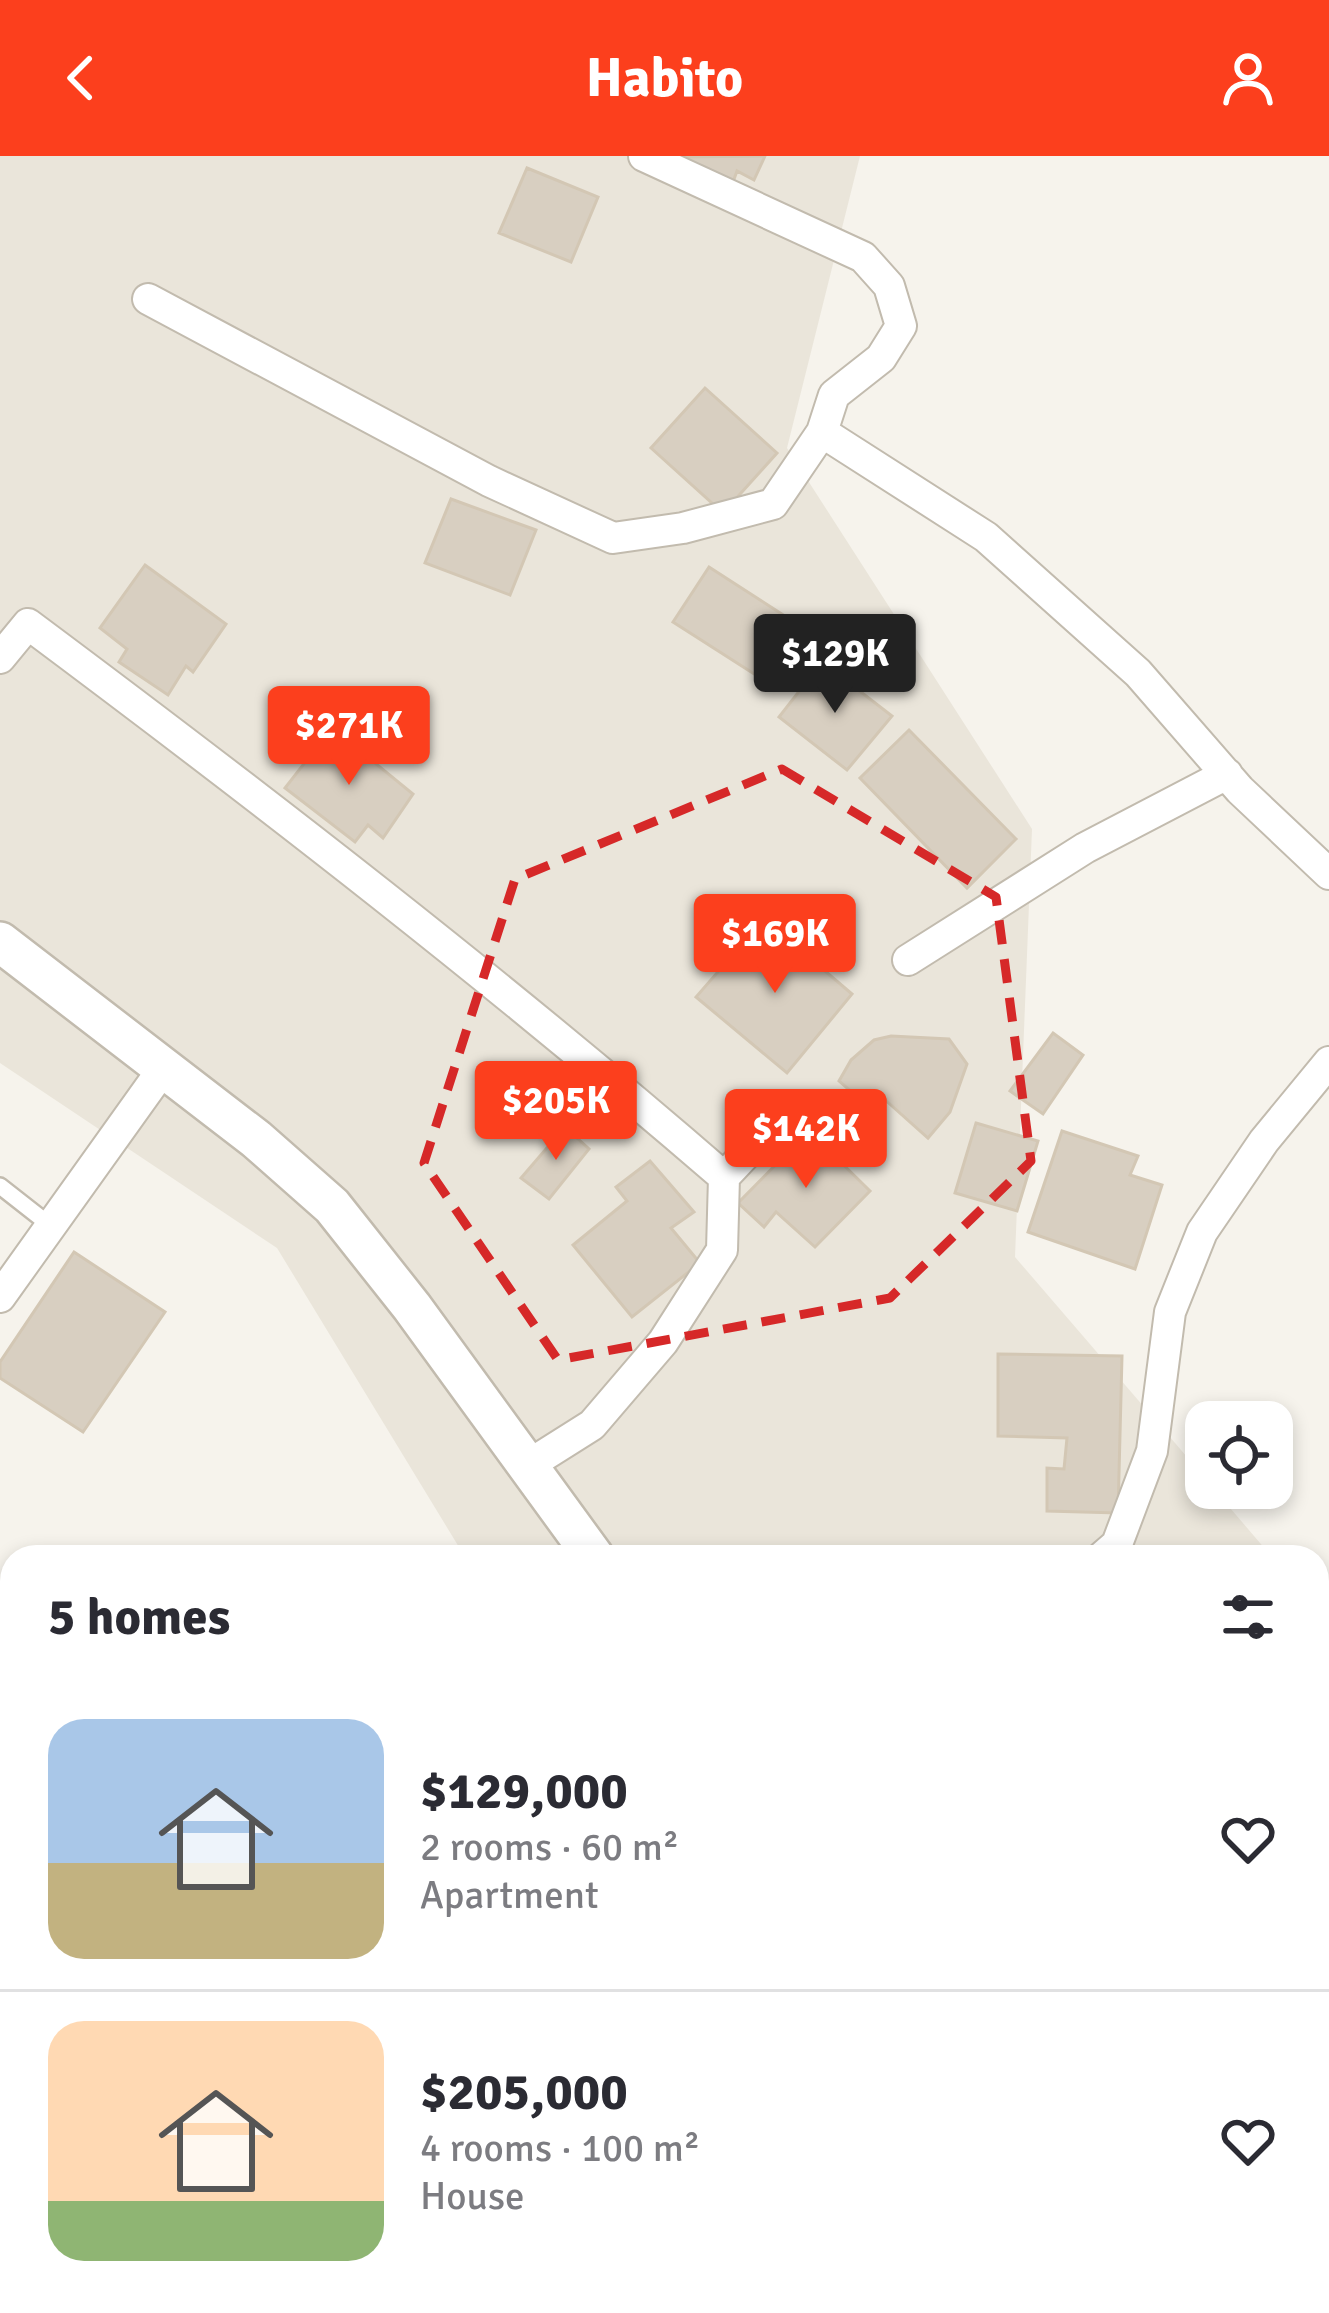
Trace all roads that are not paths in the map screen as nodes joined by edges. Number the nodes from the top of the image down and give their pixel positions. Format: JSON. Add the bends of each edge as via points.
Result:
{"nodes":[{"id":1,"x":644,"y":156,"type":"edge"},
{"id":2,"x":148,"y":299,"type":"dead end"},
{"id":3,"x":821,"y":432,"type":"junction"},
{"id":4,"x":0,"y":658,"type":"edge"},
{"id":5,"x":1227,"y":774,"type":"junction"},
{"id":6,"x":1329,"y":874,"type":"edge"},
{"id":7,"x":0,"y":942,"type":"edge"},
{"id":8,"x":908,"y":960,"type":"dead end"},
{"id":9,"x":1329,"y":1062,"type":"edge"},
{"id":10,"x":163,"y":1069,"type":"junction"},
{"id":11,"x":772,"y":1126,"type":"dead end"},
{"id":12,"x":724,"y":1177,"type":"junction"},
{"id":13,"x":0,"y":1186,"type":"edge"},
{"id":14,"x":51,"y":1226,"type":"junction"},
{"id":15,"x":0,"y":1297,"type":"edge"},
{"id":16,"x":527,"y":1466,"type":"junction"},
{"id":17,"x":585,"y":1545,"type":"edge"},
{"id":18,"x":1117,"y":1545,"type":"edge"}],
"edges":[{"from":1,"to":3,"type":"street","via":[[863,256],[889,286],[901,326],[881,358],[834,395]]},
{"from":2,"to":3,"type":"street","via":[[490,482],[613,538],[773,504]]},
{"from":3,"to":5,"type":"street","via":[[986,537],[1138,673]]},
{"from":4,"to":12,"type":"street","via":[[28,623],[600,1069]]},
{"from":5,"to":6,"type":"street"},
{"from":5,"to":8,"type":"street","via":[[1084,848]]},
{"from":7,"to":10,"type":"street"},
{"from":9,"to":18,"type":"street","via":[[1202,1232],[1170,1312],[1152,1451]]},
{"from":10,"to":14,"type":"street"},
{"from":10,"to":16,"type":"street","via":[[332,1206]]},
{"from":11,"to":12,"type":"street"},
{"from":12,"to":16,"type":"street","via":[[722,1250],[663,1342],[592,1425]]},
{"from":13,"to":14,"type":"lane"},
{"from":14,"to":15,"type":"street"},
{"from":16,"to":17,"type":"street"}]}
